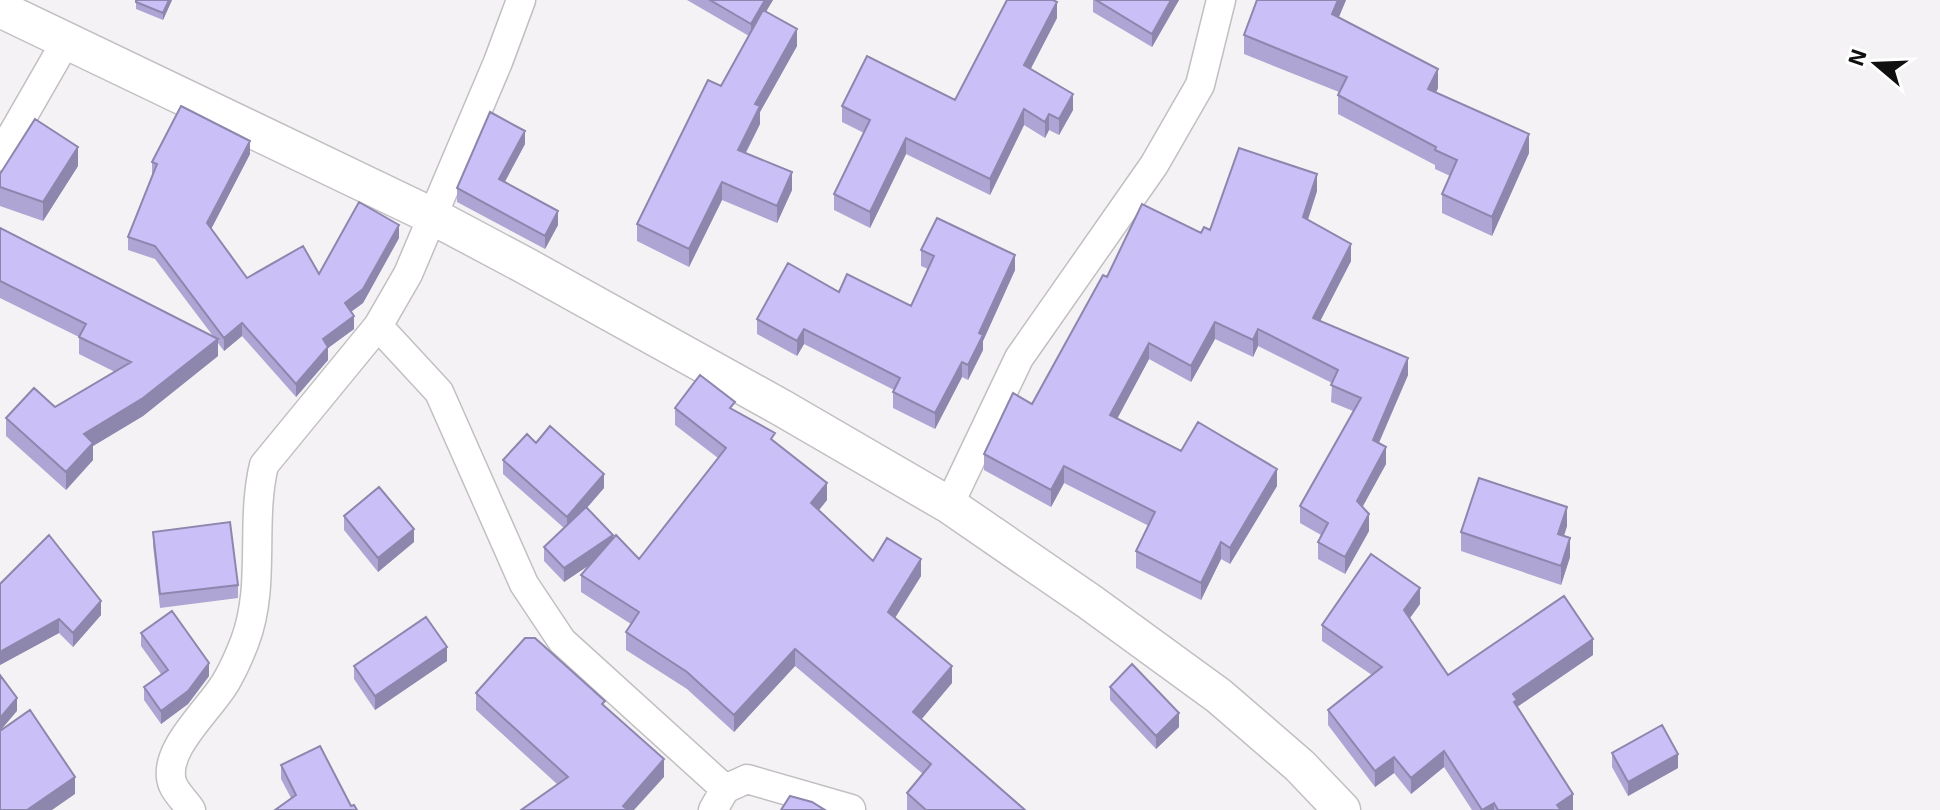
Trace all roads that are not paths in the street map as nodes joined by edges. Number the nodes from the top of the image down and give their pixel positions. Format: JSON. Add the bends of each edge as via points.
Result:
{"nodes":[{"id":1,"x":521,"y":0,"type":"edge"},
{"id":2,"x":1221,"y":0,"type":"edge"},
{"id":3,"x":0,"y":9,"type":"edge"},
{"id":4,"x":66,"y":41,"type":"junction"},
{"id":5,"x":0,"y":156,"type":"edge"},
{"id":6,"x":432,"y":216,"type":"junction"},
{"id":7,"x":378,"y":326,"type":"junction"},
{"id":8,"x":949,"y":505,"type":"junction"},
{"id":9,"x":719,"y":800,"type":"edge"},
{"id":10,"x":851,"y":809,"type":"edge"},
{"id":11,"x":191,"y":810,"type":"edge"},
{"id":12,"x":1342,"y":810,"type":"edge"}],
"edges":[{"from":1,"to":6,"type":"street"},
{"from":2,"to":8,"type":"street","via":[[1200,85],[1154,165],[1019,358]]},
{"from":3,"to":4,"type":"street"},
{"from":4,"to":5,"type":"street"},
{"from":4,"to":6,"type":"street"},
{"from":6,"to":7,"type":"street","via":[[408,274]]},
{"from":6,"to":8,"type":"street"},
{"from":7,"to":9,"type":"street","via":[[439,392],[524,584],[562,641]]},
{"from":7,"to":11,"type":"street","via":[[264,465],[258,490],[255,604],[245,639],[226,682],[172,761],[172,784]]},
{"from":8,"to":12,"type":"street","via":[[1219,696]]},
{"from":9,"to":10,"type":"street","via":[[747,779]]}]}
